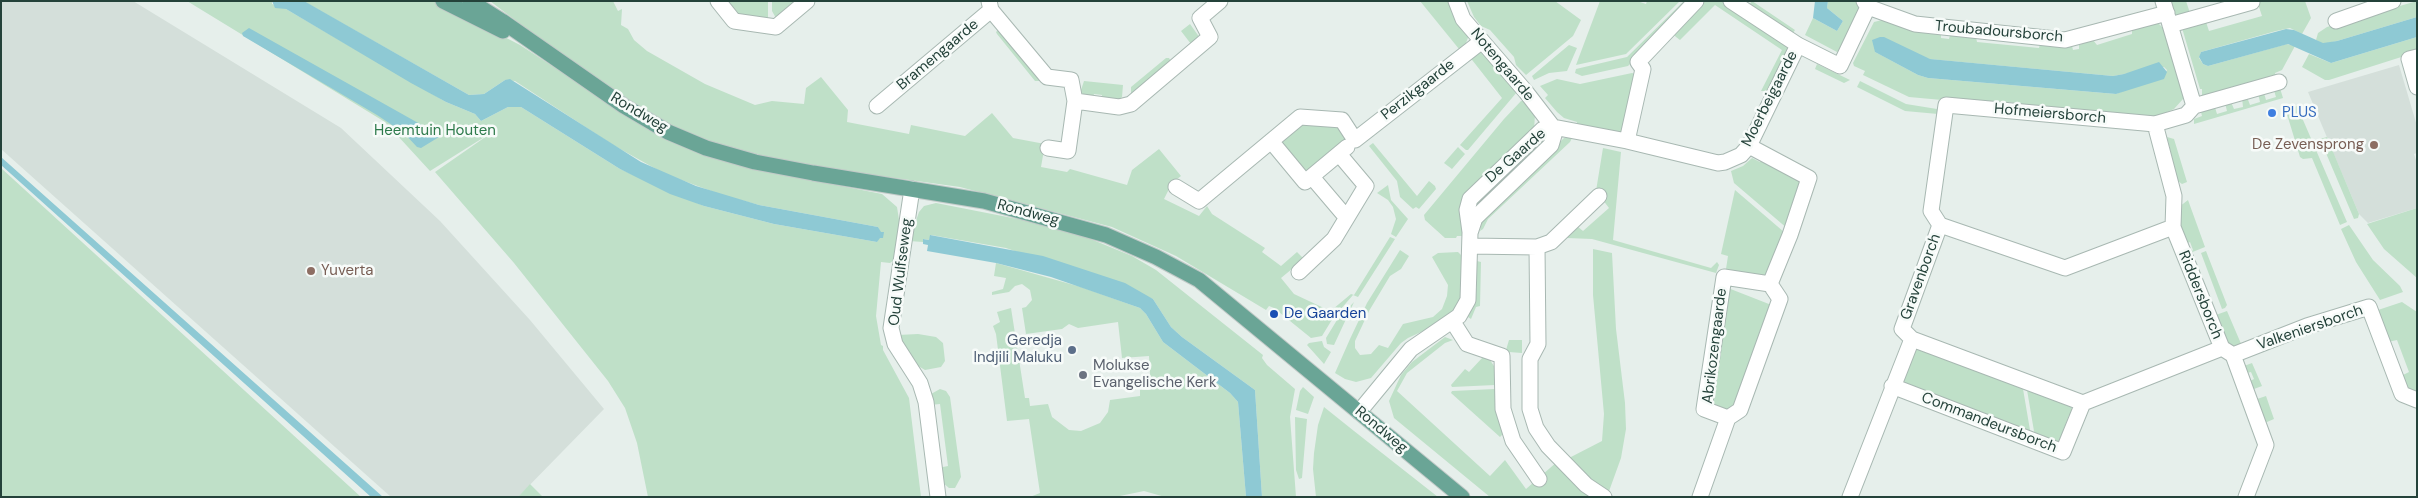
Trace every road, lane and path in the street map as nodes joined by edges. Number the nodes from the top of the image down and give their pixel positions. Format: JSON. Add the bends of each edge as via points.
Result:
{"nodes":[{"id":1,"x":443,"y":1,"type":"edge"},
{"id":2,"x":470,"y":1,"type":"edge"},
{"id":3,"x":718,"y":1,"type":"edge"},
{"id":4,"x":807,"y":1,"type":"edge"},
{"id":5,"x":1220,"y":1,"type":"edge"},
{"id":6,"x":1456,"y":1,"type":"edge"},
{"id":7,"x":1696,"y":1,"type":"edge"},
{"id":8,"x":1731,"y":1,"type":"edge"},
{"id":9,"x":2393,"y":1,"type":"edge"},
{"id":10,"x":2252,"y":2,"type":"edge"},
{"id":11,"x":1866,"y":4,"type":"edge"},
{"id":12,"x":990,"y":6,"type":"edge"},
{"id":13,"x":2167,"y":13,"type":"edge"},
{"id":14,"x":2336,"y":21,"type":"dead end"},
{"id":15,"x":1482,"y":41,"type":"junction"},
{"id":16,"x":1798,"y":45,"type":"junction"},
{"id":17,"x":538,"y":48,"type":"junction"},
{"id":18,"x":2417,"y":57,"type":"edge"},
{"id":19,"x":2279,"y":82,"type":"dead end"},
{"id":20,"x":2417,"y":87,"type":"edge"},
{"id":21,"x":1075,"y":101,"type":"junction"},
{"id":22,"x":1946,"y":105,"type":"joint"},
{"id":23,"x":877,"y":106,"type":"dead end"},
{"id":24,"x":2194,"y":106,"type":"junction"},
{"id":25,"x":2155,"y":124,"type":"junction"},
{"id":26,"x":1553,"y":127,"type":"junction"},
{"id":27,"x":1355,"y":140,"type":"junction"},
{"id":28,"x":1271,"y":141,"type":"junction"},
{"id":29,"x":1627,"y":141,"type":"junction"},
{"id":30,"x":1749,"y":146,"type":"junction"},
{"id":31,"x":1048,"y":148,"type":"dead end"},
{"id":32,"x":1339,"y":154,"type":"junction"},
{"id":33,"x":1312,"y":177,"type":"junction"},
{"id":34,"x":1176,"y":187,"type":"dead end"},
{"id":35,"x":912,"y":189,"type":"junction"},
{"id":36,"x":1599,"y":196,"type":"dead end"},
{"id":37,"x":1346,"y":218,"type":"junction"},
{"id":38,"x":1940,"y":225,"type":"junction"},
{"id":39,"x":2173,"y":227,"type":"junction"},
{"id":40,"x":1470,"y":240,"type":"junction"},
{"id":41,"x":1537,"y":247,"type":"junction"},
{"id":42,"x":1299,"y":272,"type":"dead end"},
{"id":43,"x":1770,"y":284,"type":"junction"},
{"id":44,"x":1452,"y":322,"type":"junction"},
{"id":45,"x":1912,"y":339,"type":"junction"},
{"id":46,"x":2228,"y":351,"type":"junction"},
{"id":47,"x":1892,"y":386,"type":"junction"},
{"id":48,"x":2417,"y":400,"type":"edge"},
{"id":49,"x":2083,"y":402,"type":"junction"},
{"id":50,"x":1360,"y":412,"type":"junction"},
{"id":51,"x":1728,"y":418,"type":"junction"},
{"id":52,"x":1540,"y":479,"type":"dead end"},
{"id":53,"x":938,"y":497,"type":"edge"},
{"id":54,"x":1462,"y":497,"type":"edge"},
{"id":55,"x":1604,"y":497,"type":"edge"},
{"id":56,"x":1700,"y":497,"type":"edge"},
{"id":57,"x":1850,"y":497,"type":"edge"},
{"id":58,"x":2246,"y":497,"type":"edge"}],
"edges":[{"from":1,"to":17,"type":"main road","name":"Rondweg"},
{"from":2,"to":17,"type":"main road","name":"Rondweg"},
{"from":3,"to":4,"type":"street","via":[[734,21],[776,27]]},
{"from":5,"to":21,"type":"street","via":[[1200,18],[1210,37],[1131,104],[1119,107]]},
{"from":6,"to":15,"type":"street","name":"Notengaarde","via":[[1463,19]]},
{"from":7,"to":29,"type":"street","via":[[1638,62],[1643,69]]},
{"from":8,"to":16,"type":"street","name":"Moerbeigaarde"},
{"from":9,"to":14,"type":"street"},
{"from":10,"to":13,"type":"street"},
{"from":11,"to":13,"type":"street","name":"Troubadoursborch","via":[[1915,24],[2065,40]]},
{"from":11,"to":16,"type":"street","name":"Moerbeigaarde","via":[[1840,66]]},
{"from":12,"to":21,"type":"street","via":[[1046,77],[1071,80]]},
{"from":12,"to":23,"type":"street","name":"Bramengaarde"},
{"from":13,"to":24,"type":"street"},
{"from":15,"to":26,"type":"street","name":"Notengaarde"},
{"from":15,"to":27,"type":"street","name":"Perzikgaarde"},
{"from":16,"to":30,"type":"street","name":"Moerbeigaarde"},
{"from":17,"to":35,"type":"main road","name":"Rondweg","via":[[641,116],[706,148],[755,162]]},
{"from":18,"to":20,"type":"street","via":[[2409,59]]},
{"from":19,"to":24,"type":"street"},
{"from":21,"to":31,"type":"street","via":[[1068,152]]},
{"from":22,"to":25,"type":"street","name":"Hofmeiersborch"},
{"from":22,"to":38,"type":"street","name":"Gravenborch","via":[[1931,211]]},
{"from":24,"to":25,"type":"street","via":[[2186,115]]},
{"from":25,"to":39,"type":"street","name":"Riddersborch","via":[[2174,196]]},
{"from":26,"to":29,"type":"street","name":"Moerbeigaarde"},
{"from":26,"to":40,"type":"street","name":"De Gaarde","via":[[1551,145],[1476,218]]},
{"from":27,"to":28,"type":"street","via":[[1342,120],[1300,117]]},
{"from":27,"to":32,"type":"street","name":"Perzikgaarde"},
{"from":28,"to":33,"type":"street","via":[[1305,182]]},
{"from":28,"to":34,"type":"street","via":[[1199,201]]},
{"from":29,"to":30,"type":"street","name":"Moerbeigaarde","via":[[1718,163],[1740,155]]},
{"from":30,"to":43,"type":"street","via":[[1809,178]]},
{"from":32,"to":33,"type":"street","name":"Perzikgaarde"},
{"from":32,"to":37,"type":"street","via":[[1366,186]]},
{"from":33,"to":37,"type":"street"},
{"from":35,"to":50,"type":"main road","name":"Rondweg","via":[[984,201],[1074,225],[1156,257],[1199,280]]},
{"from":35,"to":53,"type":"street","name":"Oud Wulfseweg","via":[[891,328],[896,344],[920,383],[926,402]]},
{"from":36,"to":41,"type":"street","via":[[1550,242]]},
{"from":37,"to":42,"type":"street","via":[[1334,239]]},
{"from":38,"to":39,"type":"street","via":[[2065,268]]},
{"from":38,"to":45,"type":"street","name":"Gravenborch","via":[[1902,330]]},
{"from":39,"to":46,"type":"street","name":"Riddersborch"},
{"from":40,"to":41,"type":"street"},
{"from":40,"to":44,"type":"street","name":"De Gaarde","via":[[1468,300],[1464,310]]},
{"from":41,"to":55,"type":"street","via":[[1538,344],[1530,359],[1530,409],[1536,428],[1548,446],[1586,485]]},
{"from":43,"to":51,"type":"street","name":"Abrikozengaarde","via":[[1780,299],[1740,410]]},
{"from":43,"to":51,"type":"street","name":"Abrikozengaarde","via":[[1724,277],[1704,410]]},
{"from":44,"to":50,"type":"street","name":"De Gaarde","via":[[1411,349]]},
{"from":44,"to":52,"type":"street","via":[[1467,344],[1502,356],[1503,409],[1513,441]]},
{"from":45,"to":47,"type":"street","name":"Gravenborch"},
{"from":45,"to":49,"type":"street"},
{"from":46,"to":48,"type":"street","name":"Valkeniersborch","via":[[2368,307],[2402,394]]},
{"from":46,"to":49,"type":"street"},
{"from":46,"to":58,"type":"street","name":"Riddersborch","via":[[2266,445]]},
{"from":47,"to":49,"type":"street","name":"Commandeursborch","via":[[2063,452]]},
{"from":47,"to":57,"type":"street","name":"Gravenborch"},
{"from":50,"to":54,"type":"main road","name":"Rondweg"},
{"from":51,"to":56,"type":"street","name":"Abrikozengaarde"}]}
